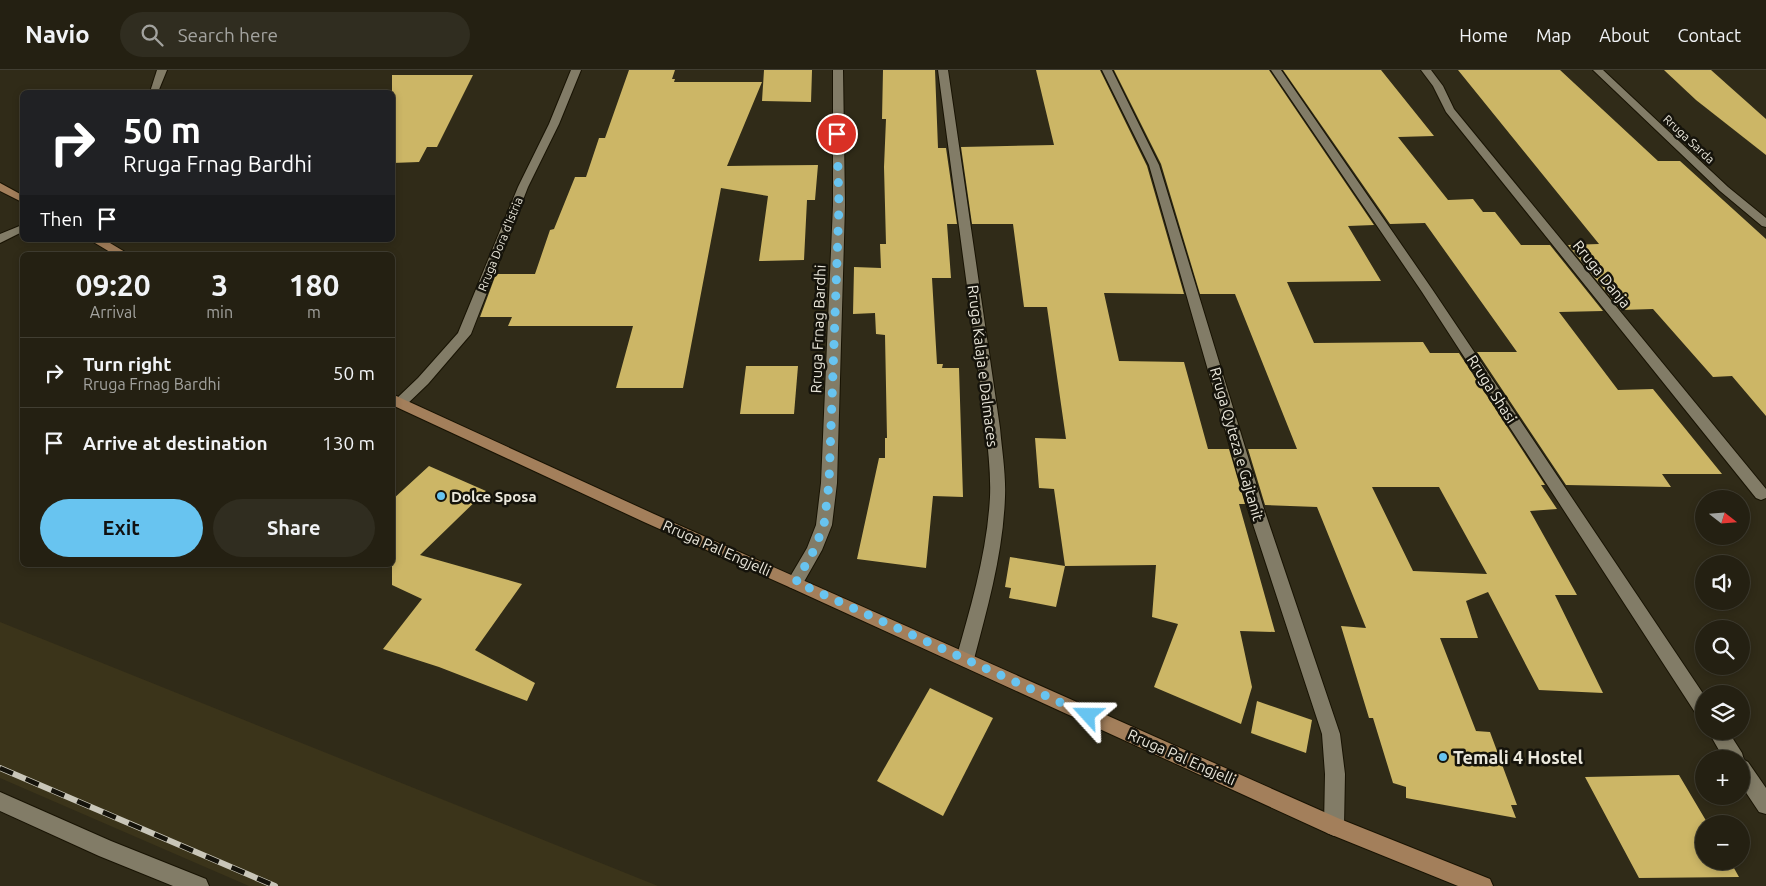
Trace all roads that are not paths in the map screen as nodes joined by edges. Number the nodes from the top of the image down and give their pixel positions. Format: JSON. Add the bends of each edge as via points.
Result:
{"nodes":[{"id":1,"x":162,"y":70,"type":"edge"},
{"id":2,"x":576,"y":70,"type":"edge"},
{"id":3,"x":838,"y":70,"type":"edge"},
{"id":4,"x":943,"y":70,"type":"edge"},
{"id":5,"x":1107,"y":70,"type":"edge"},
{"id":6,"x":1276,"y":70,"type":"edge"},
{"id":7,"x":1426,"y":70,"type":"edge"},
{"id":8,"x":1598,"y":70,"type":"edge"},
{"id":9,"x":155,"y":90,"type":"edge"},
{"id":10,"x":0,"y":186,"type":"edge"},
{"id":11,"x":20,"y":198,"type":"edge"},
{"id":12,"x":1766,"y":224,"type":"edge"},
{"id":13,"x":20,"y":229,"type":"edge"},
{"id":14,"x":0,"y":239,"type":"edge"},
{"id":15,"x":100,"y":242,"type":"edge"},
{"id":16,"x":118,"y":252,"type":"edge"},
{"id":17,"x":396,"y":401,"type":"edge"},
{"id":18,"x":1761,"y":494,"type":"dead end"},
{"id":19,"x":796,"y":582,"type":"junction"},
{"id":20,"x":964,"y":659,"type":"junction"},
{"id":21,"x":1695,"y":697,"type":"edge"},
{"id":22,"x":1750,"y":781,"type":"edge"},
{"id":23,"x":0,"y":801,"type":"edge"},
{"id":24,"x":1766,"y":805,"type":"edge"},
{"id":25,"x":1334,"y":826,"type":"junction"},
{"id":26,"x":199,"y":886,"type":"edge"},
{"id":27,"x":1483,"y":886,"type":"edge"}],
"edges":[{"from":1,"to":9,"type":"street"},
{"from":2,"to":17,"type":"street","name":"Rruga Dora d'Istria","via":[[523,187],[464,334],[423,380]]},
{"from":3,"to":19,"type":"street","name":"Rruga Frnag Bardhi","via":[[839,205],[829,483],[824,525]]},
{"from":4,"to":20,"type":"street","name":"Rruga Kalaja e Dalmaces","via":[[992,418],[997,481],[992,551]]},
{"from":5,"to":25,"type":"street","name":"Rruga Qyteza e Gajtanit","via":[[1154,165],[1255,506],[1331,734],[1336,774]]},
{"from":6,"to":21,"type":"street","name":"Rruga Shasi","via":[[1428,292]]},
{"from":7,"to":18,"type":"street","name":"Rruga Danja","via":[[1449,110]]},
{"from":8,"to":12,"type":"street","name":"Rruga Sarda"},
{"from":10,"to":11,"type":"main road"},
{"from":13,"to":14,"type":"street"},
{"from":15,"to":16,"type":"main road"},
{"from":17,"to":19,"type":"main road","name":"Rruga Pal Engjelli"},
{"from":19,"to":20,"type":"main road","name":"Rruga Pal Engjelli"},
{"from":20,"to":25,"type":"main road","name":"Rruga Pal Engjelli"},
{"from":22,"to":24,"type":"street"},
{"from":23,"to":26,"type":"street","via":[[106,849]]},
{"from":25,"to":27,"type":"main road","name":"Rruga Pal Engjelli"}]}
